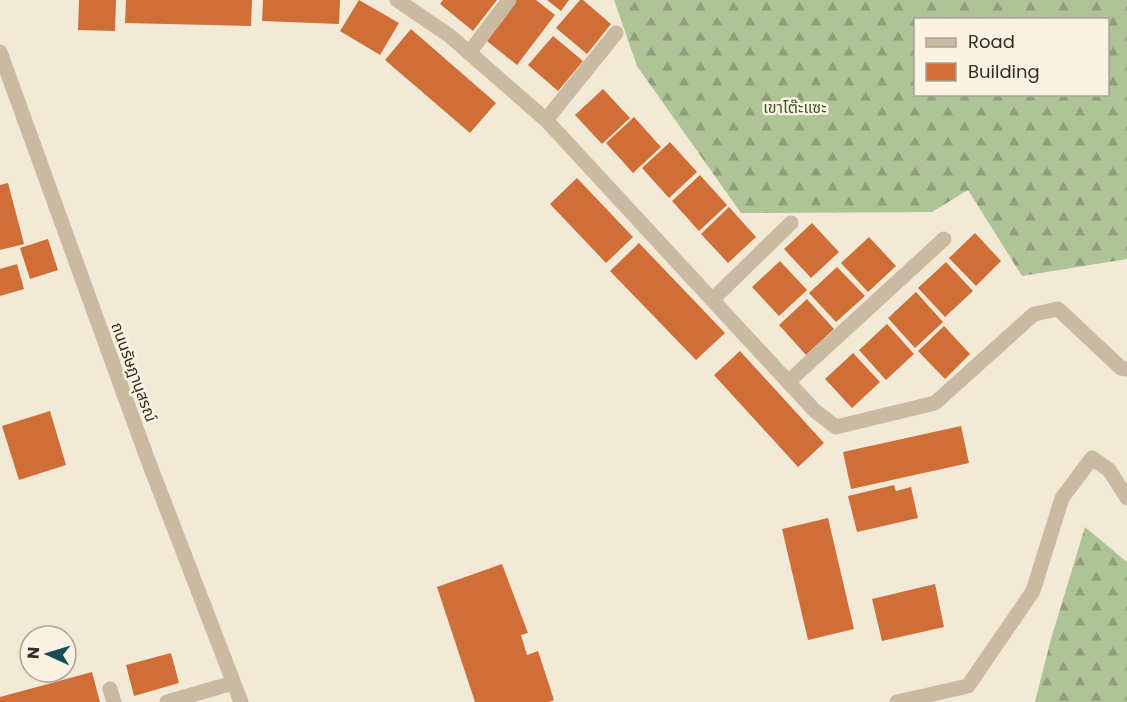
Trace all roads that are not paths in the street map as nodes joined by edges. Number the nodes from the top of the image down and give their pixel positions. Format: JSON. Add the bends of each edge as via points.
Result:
{"nodes":[{"id":1,"x":397,"y":0,"type":"edge"},
{"id":2,"x":509,"y":0,"type":"edge"},
{"id":3,"x":616,"y":33,"type":"dead end"},
{"id":4,"x":0,"y":52,"type":"edge"},
{"id":5,"x":469,"y":53,"type":"junction"},
{"id":6,"x":546,"y":120,"type":"junction"},
{"id":7,"x":790,"y":223,"type":"dead end"},
{"id":8,"x":944,"y":239,"type":"dead end"},
{"id":9,"x":712,"y":300,"type":"junction"},
{"id":10,"x":1127,"y":369,"type":"edge"},
{"id":11,"x":788,"y":382,"type":"junction"},
{"id":12,"x":1127,"y":498,"type":"edge"},
{"id":13,"x":233,"y":683,"type":"junction"},
{"id":14,"x":167,"y":702,"type":"edge"},
{"id":15,"x":241,"y":702,"type":"edge"},
{"id":16,"x":897,"y":702,"type":"edge"}],
"edges":[{"from":1,"to":5,"type":"street"},
{"from":2,"to":5,"type":"street"},
{"from":3,"to":6,"type":"street"},
{"from":4,"to":13,"type":"street","name":"ถนนรัษฎานุสรณ์"},
{"from":5,"to":6,"type":"street"},
{"from":6,"to":9,"type":"street"},
{"from":7,"to":9,"type":"street"},
{"from":8,"to":11,"type":"street"},
{"from":9,"to":11,"type":"street"},
{"from":10,"to":11,"type":"street","via":[[1121,368],[1058,309],[1034,314],[935,403],[836,427]]},
{"from":12,"to":16,"type":"street","via":[[1109,470],[1092,458],[1062,498],[1033,591],[968,686]]},
{"from":13,"to":14,"type":"street"},
{"from":13,"to":15,"type":"street","name":"ถนนรัษฎานุสรณ์"}]}
